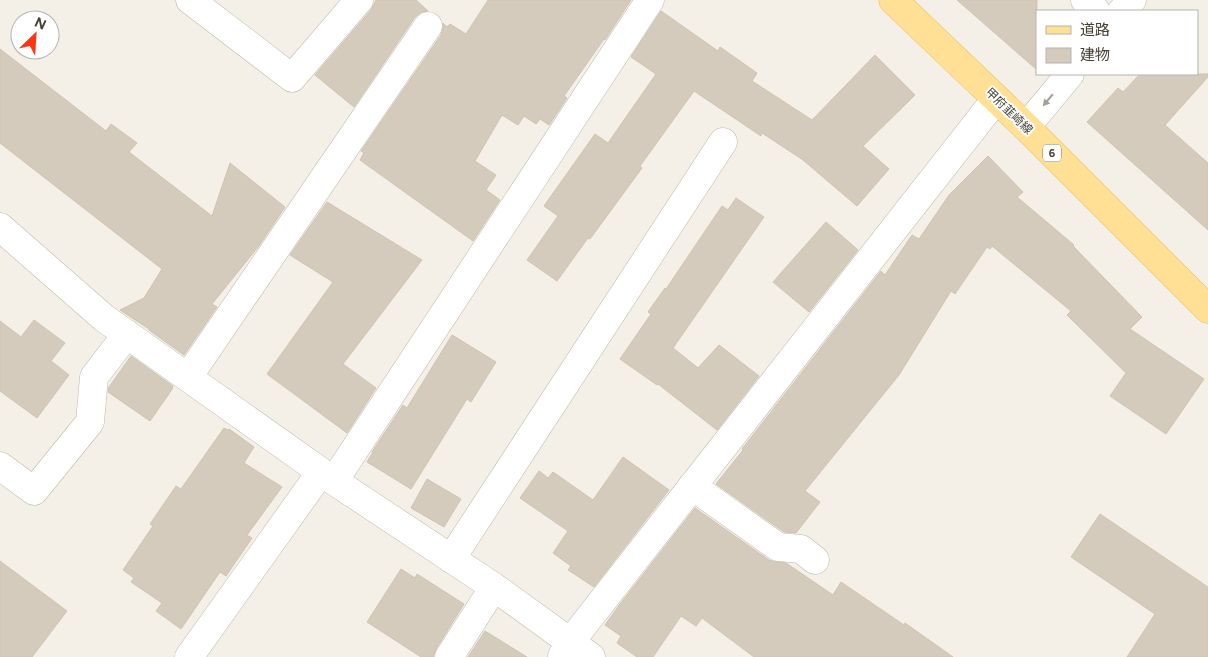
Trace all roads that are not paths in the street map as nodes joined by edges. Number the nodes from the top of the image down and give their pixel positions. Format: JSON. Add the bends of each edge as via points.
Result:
{"nodes":[{"id":1,"x":190,"y":0,"type":"edge"},
{"id":2,"x":359,"y":0,"type":"edge"},
{"id":3,"x":650,"y":0,"type":"edge"},
{"id":4,"x":892,"y":0,"type":"edge"},
{"id":5,"x":1084,"y":0,"type":"edge"},
{"id":6,"x":1132,"y":0,"type":"edge"},
{"id":7,"x":1095,"y":10,"type":"edge"},
{"id":8,"x":1123,"y":10,"type":"edge"},
{"id":9,"x":428,"y":26,"type":"dead end"},
{"id":10,"x":1069,"y":75,"type":"edge"},
{"id":11,"x":996,"y":99,"type":"junction"},
{"id":12,"x":1026,"y":127,"type":"junction"},
{"id":13,"x":723,"y":142,"type":"dead end"},
{"id":14,"x":0,"y":227,"type":"edge"},
{"id":15,"x":1208,"y":309,"type":"edge"},
{"id":16,"x":127,"y":334,"type":"junction"},
{"id":17,"x":188,"y":377,"type":"junction"},
{"id":18,"x":0,"y":466,"type":"edge"},
{"id":19,"x":328,"y":477,"type":"junction"},
{"id":20,"x":692,"y":486,"type":"junction"},
{"id":21,"x":451,"y":560,"type":"junction"},
{"id":22,"x":815,"y":560,"type":"dead end"},
{"id":23,"x":494,"y":587,"type":"junction"},
{"id":24,"x":575,"y":652,"type":"edge"},
{"id":25,"x":189,"y":657,"type":"edge"},
{"id":26,"x":449,"y":657,"type":"edge"}],
"edges":[{"from":1,"to":2,"type":"street","via":[[292,78]]},
{"from":3,"to":19,"type":"street"},
{"from":4,"to":11,"type":"main road","name":"甲府韮崎線","number":"6"},
{"from":5,"to":7,"type":"street"},
{"from":6,"to":8,"type":"street"},
{"from":9,"to":17,"type":"street"},
{"from":10,"to":12,"type":"street","one_way":true},
{"from":11,"to":12,"type":"main road","name":"甲府韮崎線","number":"6"},
{"from":11,"to":20,"type":"street"},
{"from":12,"to":15,"type":"main road","name":"甲府韮崎線","number":"6"},
{"from":13,"to":21,"type":"street"},
{"from":14,"to":16,"type":"street","via":[[104,318]]},
{"from":16,"to":17,"type":"street"},
{"from":16,"to":18,"type":"street","via":[[94,377],[90,422],[34,491]]},
{"from":17,"to":19,"type":"street"},
{"from":19,"to":21,"type":"street"},
{"from":19,"to":25,"type":"street"},
{"from":20,"to":22,"type":"street","via":[[778,547],[801,549]]},
{"from":20,"to":24,"type":"street"},
{"from":21,"to":23,"type":"street"},
{"from":23,"to":24,"type":"street"},
{"from":23,"to":26,"type":"street"}]}
